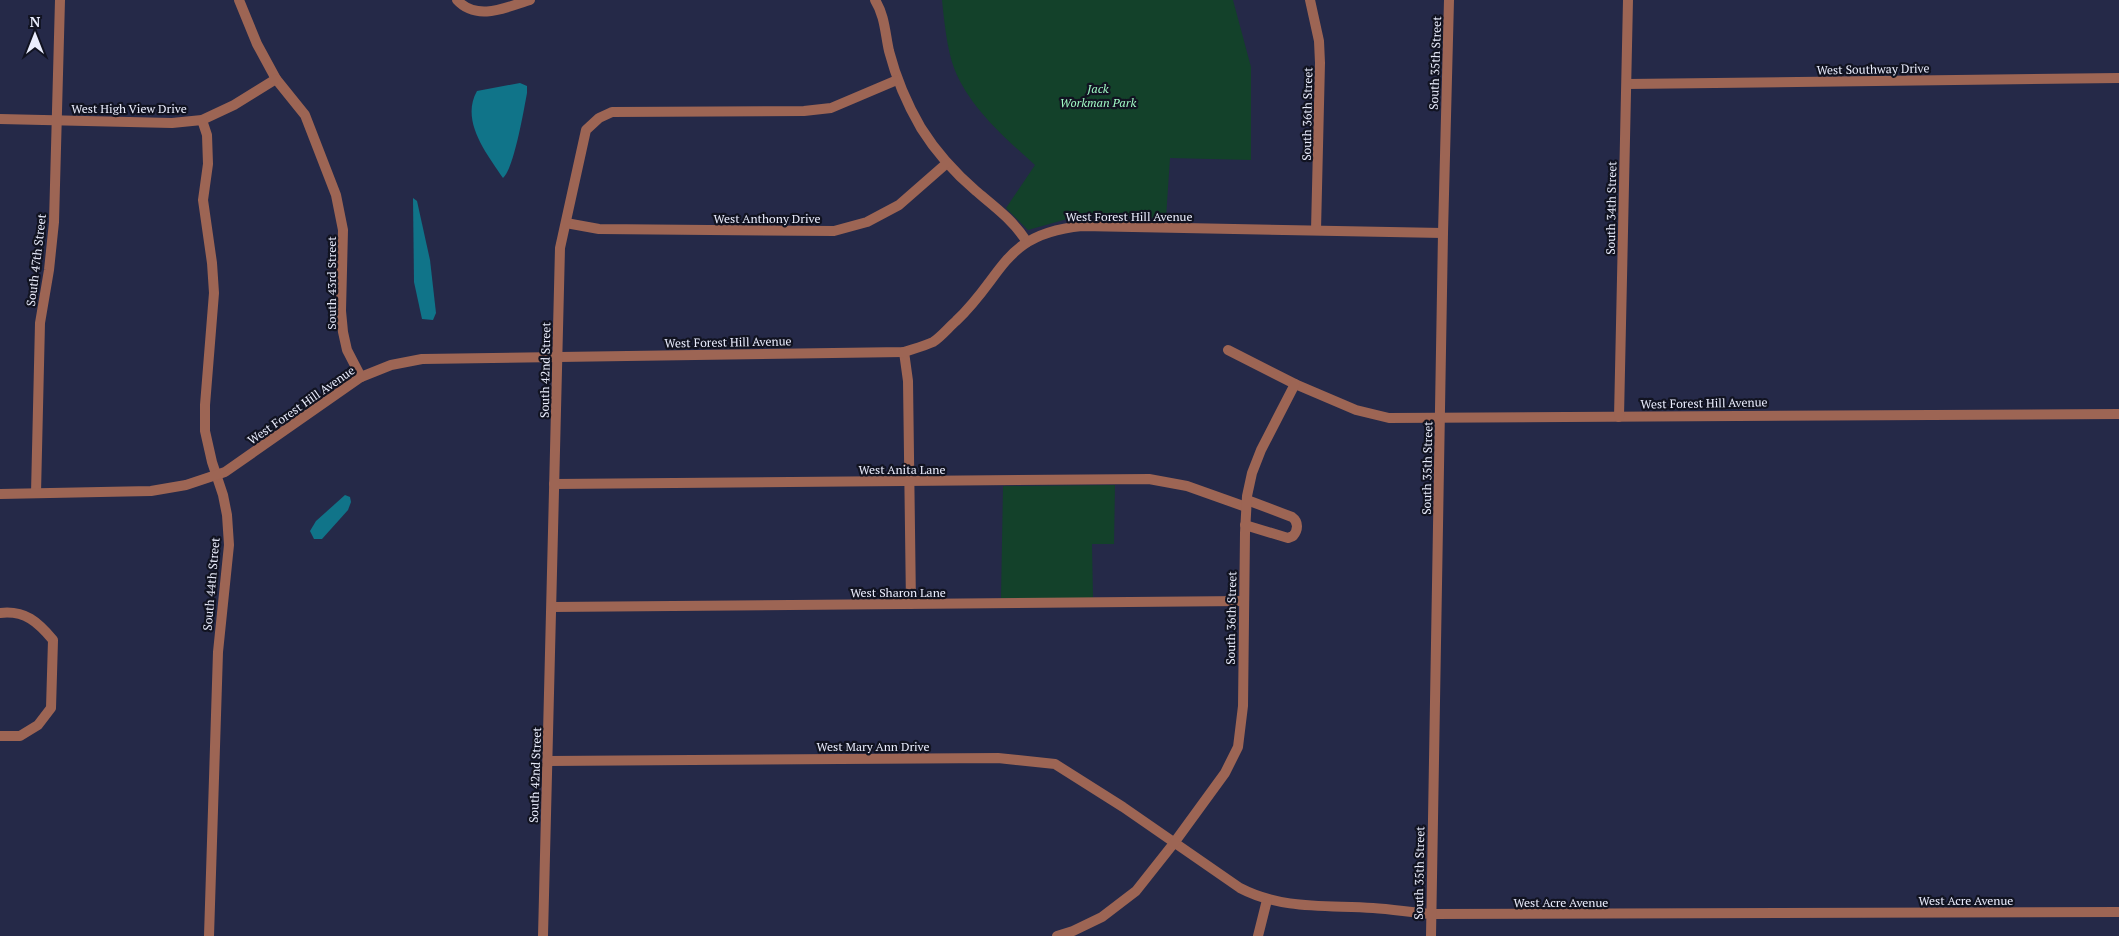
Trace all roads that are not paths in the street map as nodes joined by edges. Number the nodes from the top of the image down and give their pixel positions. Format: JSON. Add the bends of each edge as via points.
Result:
{"nodes":[{"id":1,"x":60,"y":0,"type":"edge"},
{"id":2,"x":239,"y":0,"type":"edge"},
{"id":3,"x":530,"y":0,"type":"edge"},
{"id":4,"x":875,"y":0,"type":"edge"},
{"id":5,"x":1310,"y":0,"type":"edge"},
{"id":6,"x":1449,"y":0,"type":"edge"},
{"id":7,"x":1628,"y":0,"type":"edge"},
{"id":8,"x":459,"y":2,"type":"edge"},
{"id":9,"x":2119,"y":78,"type":"edge"},
{"id":10,"x":276,"y":79,"type":"junction"},
{"id":11,"x":897,"y":80,"type":"junction"},
{"id":12,"x":1627,"y":84,"type":"junction"},
{"id":13,"x":0,"y":119,"type":"edge"},
{"id":14,"x":56,"y":120,"type":"junction"},
{"id":15,"x":202,"y":120,"type":"junction"},
{"id":16,"x":947,"y":163,"type":"junction"},
{"id":17,"x":566,"y":223,"type":"junction"},
{"id":18,"x":1316,"y":230,"type":"junction"},
{"id":19,"x":1443,"y":233,"type":"junction"},
{"id":20,"x":1027,"y":242,"type":"junction"},
{"id":21,"x":1228,"y":350,"type":"dead end"},
{"id":22,"x":904,"y":352,"type":"junction"},
{"id":23,"x":558,"y":357,"type":"junction"},
{"id":24,"x":361,"y":377,"type":"junction"},
{"id":25,"x":1295,"y":384,"type":"junction"},
{"id":26,"x":2119,"y":414,"type":"edge"},
{"id":27,"x":1619,"y":417,"type":"junction"},
{"id":28,"x":1440,"y":420,"type":"junction"},
{"id":29,"x":217,"y":474,"type":"junction"},
{"id":30,"x":910,"y":481,"type":"junction"},
{"id":31,"x":554,"y":484,"type":"junction"},
{"id":32,"x":36,"y":493,"type":"junction"},
{"id":33,"x":0,"y":494,"type":"edge"},
{"id":34,"x":1246,"y":503,"type":"junction"},
{"id":35,"x":1245,"y":525,"type":"junction"},
{"id":36,"x":1244,"y":601,"type":"junction"},
{"id":37,"x":911,"y":604,"type":"junction"},
{"id":38,"x":552,"y":607,"type":"junction"},
{"id":39,"x":0,"y":612,"type":"edge"},
{"id":40,"x":0,"y":736,"type":"edge"},
{"id":41,"x":548,"y":761,"type":"junction"},
{"id":42,"x":1174,"y":843,"type":"junction"},
{"id":43,"x":1267,"y":900,"type":"junction"},
{"id":44,"x":2119,"y":912,"type":"edge"},
{"id":45,"x":1431,"y":914,"type":"junction"},
{"id":46,"x":209,"y":936,"type":"edge"},
{"id":47,"x":543,"y":936,"type":"edge"},
{"id":48,"x":1057,"y":936,"type":"edge"},
{"id":49,"x":1258,"y":936,"type":"edge"},
{"id":50,"x":1430,"y":936,"type":"edge"}],
"edges":[{"from":1,"to":14,"type":"street","name":"South 47th Street"},
{"from":2,"to":10,"type":"street","name":"South 43rd Street"},
{"from":3,"to":8,"type":"street","via":[[492,12],[475,11]]},
{"from":4,"to":11,"type":"street","via":[[883,17]]},
{"from":5,"to":18,"type":"street","name":"South 36th Street","via":[[1320,63]]},
{"from":6,"to":19,"type":"street","name":"South 35th Street"},
{"from":7,"to":12,"type":"street","name":"South 34th Street"},
{"from":9,"to":12,"type":"street","name":"West Southway Drive"},
{"from":10,"to":15,"type":"street","name":"West High View Drive","via":[[234,106]]},
{"from":10,"to":24,"type":"street","name":"South 43rd Street","via":[[305,115],[336,195],[343,230],[343,332],[347,350]]},
{"from":11,"to":16,"type":"street","via":[[921,128]]},
{"from":11,"to":17,"type":"street","name":"South 42nd Street","via":[[831,108],[804,111],[612,112],[586,130]]},
{"from":12,"to":27,"type":"street","name":"South 34th Street"},
{"from":13,"to":14,"type":"street","name":"West High View Drive"},
{"from":14,"to":15,"type":"street","name":"West High View Drive","via":[[172,123]]},
{"from":14,"to":32,"type":"street","name":"South 47th Street","via":[[53,244],[40,323]]},
{"from":15,"to":29,"type":"street","name":"South 44th Street","via":[[207,135],[208,164],[203,200],[214,293],[205,431]]},
{"from":16,"to":17,"type":"street","name":"West Anthony Drive","via":[[899,205],[867,222],[834,231],[598,229]]},
{"from":16,"to":20,"type":"street","via":[[1005,214]]},
{"from":17,"to":23,"type":"street","name":"South 42nd Street","via":[[560,248]]},
{"from":18,"to":19,"type":"street","name":"West Forest Hill Avenue"},
{"from":18,"to":20,"type":"street","name":"West Forest Hill Avenue","via":[[1082,226],[1057,229]]},
{"from":19,"to":28,"type":"street","name":"South 35th Street"},
{"from":20,"to":22,"type":"street","name":"West Forest Hill Avenue","via":[[1000,266],[965,312],[934,341]]},
{"from":21,"to":25,"type":"street","name":"West Forest Hill Avenue"},
{"from":22,"to":23,"type":"street","name":"West Forest Hill Avenue"},
{"from":22,"to":30,"type":"street","via":[[908,381]]},
{"from":23,"to":24,"type":"street","name":"West Forest Hill Avenue","via":[[422,359],[391,365]]},
{"from":23,"to":31,"type":"street","name":"South 42nd Street"},
{"from":24,"to":29,"type":"street","name":"West Forest Hill Avenue","via":[[225,472]]},
{"from":25,"to":28,"type":"street","name":"West Forest Hill Avenue","via":[[1378,417]]},
{"from":25,"to":34,"type":"street","name":"South 36th Street","via":[[1261,450]]},
{"from":26,"to":27,"type":"street","name":"West Forest Hill Avenue"},
{"from":27,"to":28,"type":"street","name":"West Forest Hill Avenue"},
{"from":28,"to":45,"type":"street","name":"South 35th Street"},
{"from":29,"to":32,"type":"street","name":"West Forest Hill Avenue","via":[[186,485],[151,490]]},
{"from":29,"to":46,"type":"street","name":"South 44th Street","via":[[227,514],[229,545],[217,661]]},
{"from":30,"to":31,"type":"street","name":"West Anita Lane"},
{"from":30,"to":34,"type":"street","name":"West Anita Lane","via":[[1156,479]]},
{"from":30,"to":37,"type":"street"},
{"from":31,"to":38,"type":"street","name":"South 42nd Street"},
{"from":32,"to":33,"type":"street","name":"West Forest Hill Avenue"},
{"from":34,"to":35,"type":"street","name":"South 36th Street"},
{"from":34,"to":35,"type":"street","name":"West Anita Lane","via":[[1292,517],[1297,528],[1294,536],[1288,538]]},
{"from":35,"to":36,"type":"street","name":"South 36th Street"},
{"from":36,"to":37,"type":"street","name":"West Sharon Lane"},
{"from":36,"to":42,"type":"street","name":"South 36th Street","via":[[1243,706],[1238,747],[1224,773]]},
{"from":37,"to":38,"type":"street","name":"West Sharon Lane"},
{"from":38,"to":41,"type":"street","name":"South 42nd Street"},
{"from":39,"to":40,"type":"street","via":[[13,611],[39,623],[53,640],[51,708],[38,725],[20,736]]},
{"from":41,"to":42,"type":"street","name":"West Mary Ann Drive","via":[[998,758],[1055,764]]},
{"from":41,"to":47,"type":"street","name":"South 42nd Street"},
{"from":42,"to":43,"type":"street","name":"West Acre Avenue","via":[[1240,888]]},
{"from":42,"to":48,"type":"street","via":[[1125,900],[1087,925]]},
{"from":43,"to":45,"type":"street","name":"West Acre Avenue"},
{"from":43,"to":49,"type":"street"},
{"from":44,"to":45,"type":"street","name":"West Acre Avenue"},
{"from":45,"to":50,"type":"street","name":"South 35th Street"}]}
